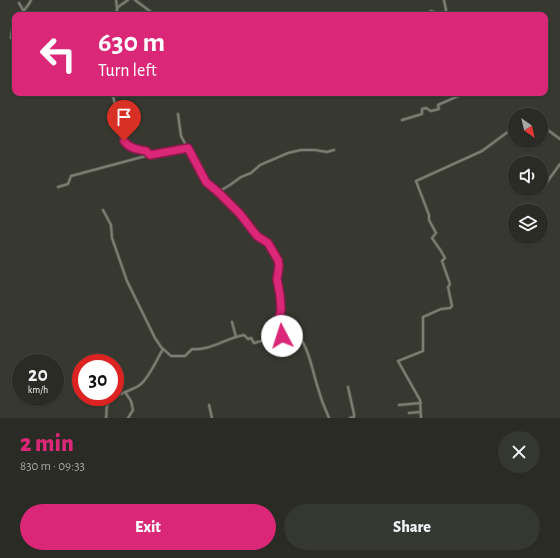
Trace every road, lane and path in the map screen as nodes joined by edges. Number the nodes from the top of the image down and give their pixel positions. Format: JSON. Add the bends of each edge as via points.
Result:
{"nodes":[{"id":1,"x":31,"y":0,"type":"edge"},
{"id":2,"x":116,"y":0,"type":"edge"},
{"id":3,"x":128,"y":0,"type":"edge"},
{"id":4,"x":135,"y":0,"type":"edge"},
{"id":5,"x":444,"y":0,"type":"edge"},
{"id":6,"x":19,"y":4,"type":"dead end"},
{"id":7,"x":117,"y":9,"type":"junction"},
{"id":8,"x":23,"y":10,"type":"joint"},
{"id":9,"x":116,"y":12,"type":"edge"},
{"id":10,"x":150,"y":12,"type":"edge"},
{"id":11,"x":446,"y":12,"type":"edge"},
{"id":12,"x":12,"y":30,"type":"edge"},
{"id":13,"x":11,"y":38,"type":"dead end"},
{"id":14,"x":113,"y":96,"type":"edge"},
{"id":15,"x":458,"y":96,"type":"edge"},
{"id":16,"x":178,"y":114,"type":"dead end"},
{"id":17,"x":402,"y":120,"type":"dead end"},
{"id":18,"x":548,"y":130,"type":"edge"},
{"id":19,"x":508,"y":133,"type":"edge"},
{"id":20,"x":560,"y":139,"type":"edge"},
{"id":21,"x":188,"y":148,"type":"junction"},
{"id":22,"x":334,"y":150,"type":"dead end"},
{"id":23,"x":150,"y":155,"type":"junction"},
{"id":24,"x":560,"y":164,"type":"edge"},
{"id":25,"x":548,"y":181,"type":"edge"},
{"id":26,"x":58,"y":187,"type":"dead end"},
{"id":27,"x":218,"y":192,"type":"junction"},
{"id":28,"x":103,"y":210,"type":"dead end"},
{"id":29,"x":232,"y":322,"type":"dead end"},
{"id":30,"x":281,"y":335,"type":"junction"},
{"id":31,"x":236,"y":337,"type":"junction"},
{"id":32,"x":163,"y":349,"type":"junction"},
{"id":33,"x":348,"y":387,"type":"dead end"},
{"id":34,"x":125,"y":392,"type":"joint"},
{"id":35,"x":421,"y":403,"type":"junction"},
{"id":36,"x":209,"y":405,"type":"dead end"},
{"id":37,"x":399,"y":405,"type":"dead end"},
{"id":38,"x":107,"y":406,"type":"edge"},
{"id":39,"x":420,"y":412,"type":"junction"},
{"id":40,"x":409,"y":413,"type":"dead end"},
{"id":41,"x":106,"y":418,"type":"edge"},
{"id":42,"x":128,"y":418,"type":"edge"},
{"id":43,"x":212,"y":418,"type":"edge"},
{"id":44,"x":329,"y":418,"type":"edge"},
{"id":45,"x":350,"y":418,"type":"edge"},
{"id":46,"x":421,"y":418,"type":"edge"}],
"edges":[{"from":1,"to":8,"type":"street","via":[[28,7]]},
{"from":2,"to":7,"type":"street"},
{"from":3,"to":7,"type":"street"},
{"from":4,"to":10,"type":"street"},
{"from":5,"to":11,"type":"street"},
{"from":6,"to":8,"type":"street"},
{"from":7,"to":9,"type":"street"},
{"from":12,"to":13,"type":"street"},
{"from":14,"to":23,"type":"street","via":[[121,137],[131,148],[146,151]]},
{"from":15,"to":17,"type":"street","via":[[439,104],[439,109],[431,111],[426,108],[422,110],[422,114]]},
{"from":16,"to":21,"type":"street","via":[[181,136]]},
{"from":18,"to":20,"type":"street"},
{"from":19,"to":35,"type":"street","via":[[482,151],[416,181],[436,234],[432,238],[444,258],[442,261],[450,284],[448,287],[452,306],[424,317],[423,351],[398,361]]},
{"from":21,"to":23,"type":"street"},
{"from":21,"to":27,"type":"street","via":[[206,182]]},
{"from":22,"to":27,"type":"street","via":[[301,150],[288,153],[260,165]]},
{"from":23,"to":26,"type":"street","via":[[72,176],[68,184]]},
{"from":24,"to":25,"type":"street"},
{"from":27,"to":30,"type":"street","via":[[257,236],[268,243],[278,260],[277,279],[281,310],[278,324]]},
{"from":28,"to":32,"type":"street","via":[[111,225],[112,238],[127,281]]},
{"from":29,"to":31,"type":"street"},
{"from":30,"to":31,"type":"street","via":[[254,343],[246,336]]},
{"from":30,"to":44,"type":"street","via":[[284,341],[299,337],[304,344]]},
{"from":31,"to":32,"type":"street","via":[[210,348],[192,349],[185,356],[171,356]]},
{"from":32,"to":34,"type":"street","via":[[145,380],[136,388]]},
{"from":33,"to":45,"type":"street","via":[[354,414],[354,417]]},
{"from":34,"to":42,"type":"street","via":[[133,410]]},
{"from":35,"to":37,"type":"street"},
{"from":35,"to":39,"type":"street"},
{"from":36,"to":43,"type":"street"},
{"from":38,"to":41,"type":"street"},
{"from":39,"to":40,"type":"street"},
{"from":39,"to":46,"type":"street"}]}
